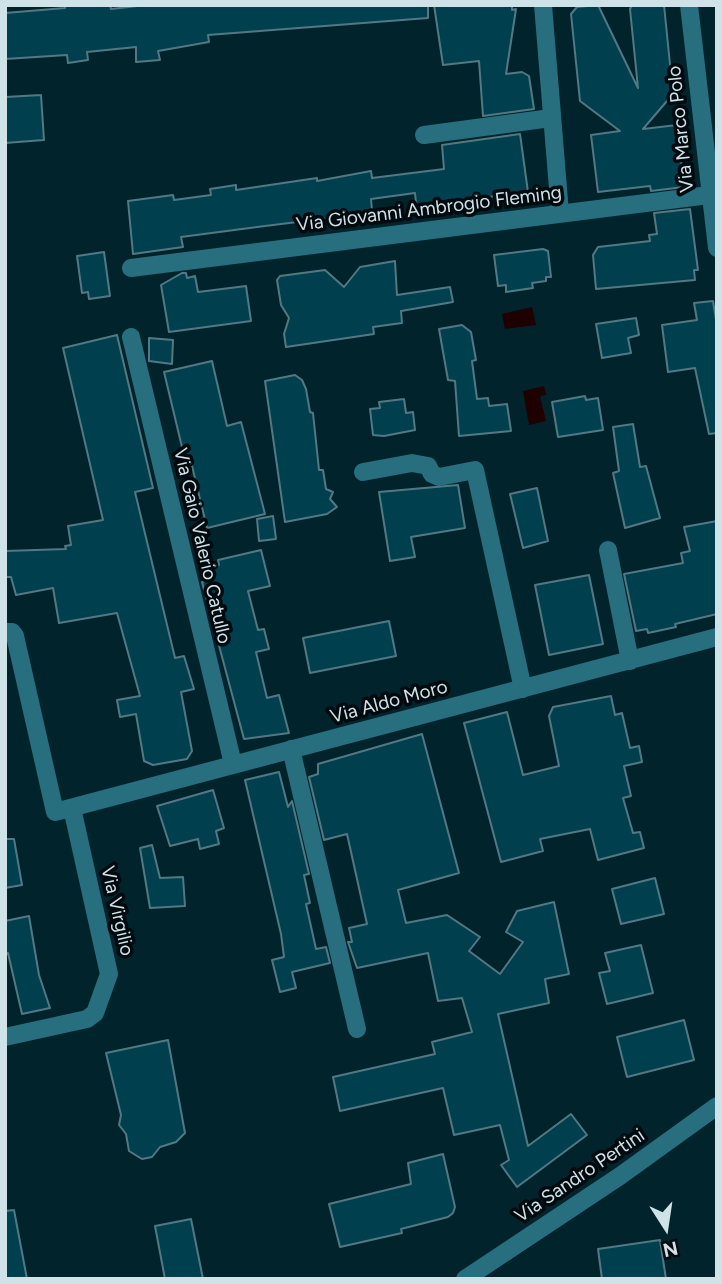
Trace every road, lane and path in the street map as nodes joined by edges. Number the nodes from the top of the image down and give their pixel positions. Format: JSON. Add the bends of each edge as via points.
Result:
{"nodes":[{"id":1,"x":543,"y":5,"type":"edge"},
{"id":2,"x":689,"y":5,"type":"edge"},
{"id":3,"x":551,"y":118,"type":"junction"},
{"id":4,"x":424,"y":135,"type":"dead end"},
{"id":5,"x":713,"y":194,"type":"edge"},
{"id":6,"x":560,"y":213,"type":"junction"},
{"id":7,"x":717,"y":248,"type":"edge"},
{"id":8,"x":138,"y":267,"type":"dead end"},
{"id":9,"x":131,"y":337,"type":"dead end"},
{"id":10,"x":363,"y":471,"type":"dead end"},
{"id":11,"x":608,"y":551,"type":"dead end"},
{"id":12,"x":5,"y":632,"type":"edge"},
{"id":13,"x":717,"y":637,"type":"edge"},
{"id":14,"x":630,"y":661,"type":"junction"},
{"id":15,"x":523,"y":689,"type":"junction"},
{"id":16,"x":291,"y":749,"type":"junction"},
{"id":17,"x":233,"y":764,"type":"junction"},
{"id":18,"x":72,"y":808,"type":"junction"},
{"id":19,"x":357,"y":1029,"type":"dead end"},
{"id":20,"x":5,"y":1037,"type":"edge"},
{"id":21,"x":717,"y":1106,"type":"edge"},
{"id":22,"x":466,"y":1279,"type":"edge"}],
"edges":[{"from":1,"to":3,"type":"street"},
{"from":2,"to":5,"type":"street","name":"Via Marco Polo"},
{"from":3,"to":4,"type":"street"},
{"from":3,"to":6,"type":"street"},
{"from":5,"to":6,"type":"street","name":"Via Giovanni Ambrogio Fleming"},
{"from":5,"to":7,"type":"street","name":"Via Marco Polo"},
{"from":6,"to":8,"type":"street","name":"Via Giovanni Ambrogio Fleming"},
{"from":9,"to":17,"type":"street","name":"Via Gaio Valerio Catullo"},
{"from":10,"to":15,"type":"street","via":[[412,463],[428,466],[439,477],[475,470]]},
{"from":11,"to":14,"type":"street"},
{"from":12,"to":18,"type":"street","via":[[15,636],[52,810]]},
{"from":13,"to":14,"type":"street","name":"Via Aldo Moro"},
{"from":14,"to":15,"type":"street","name":"Via Aldo Moro"},
{"from":15,"to":16,"type":"street","name":"Via Aldo Moro"},
{"from":16,"to":17,"type":"street","name":"Via Aldo Moro"},
{"from":16,"to":19,"type":"street"},
{"from":17,"to":18,"type":"street","name":"Via Aldo Moro"},
{"from":18,"to":20,"type":"street","name":"Via Virgilio","via":[[109,974],[95,1013],[87,1019]]},
{"from":21,"to":22,"type":"street","name":"Via Sandro Pertini"}]}
